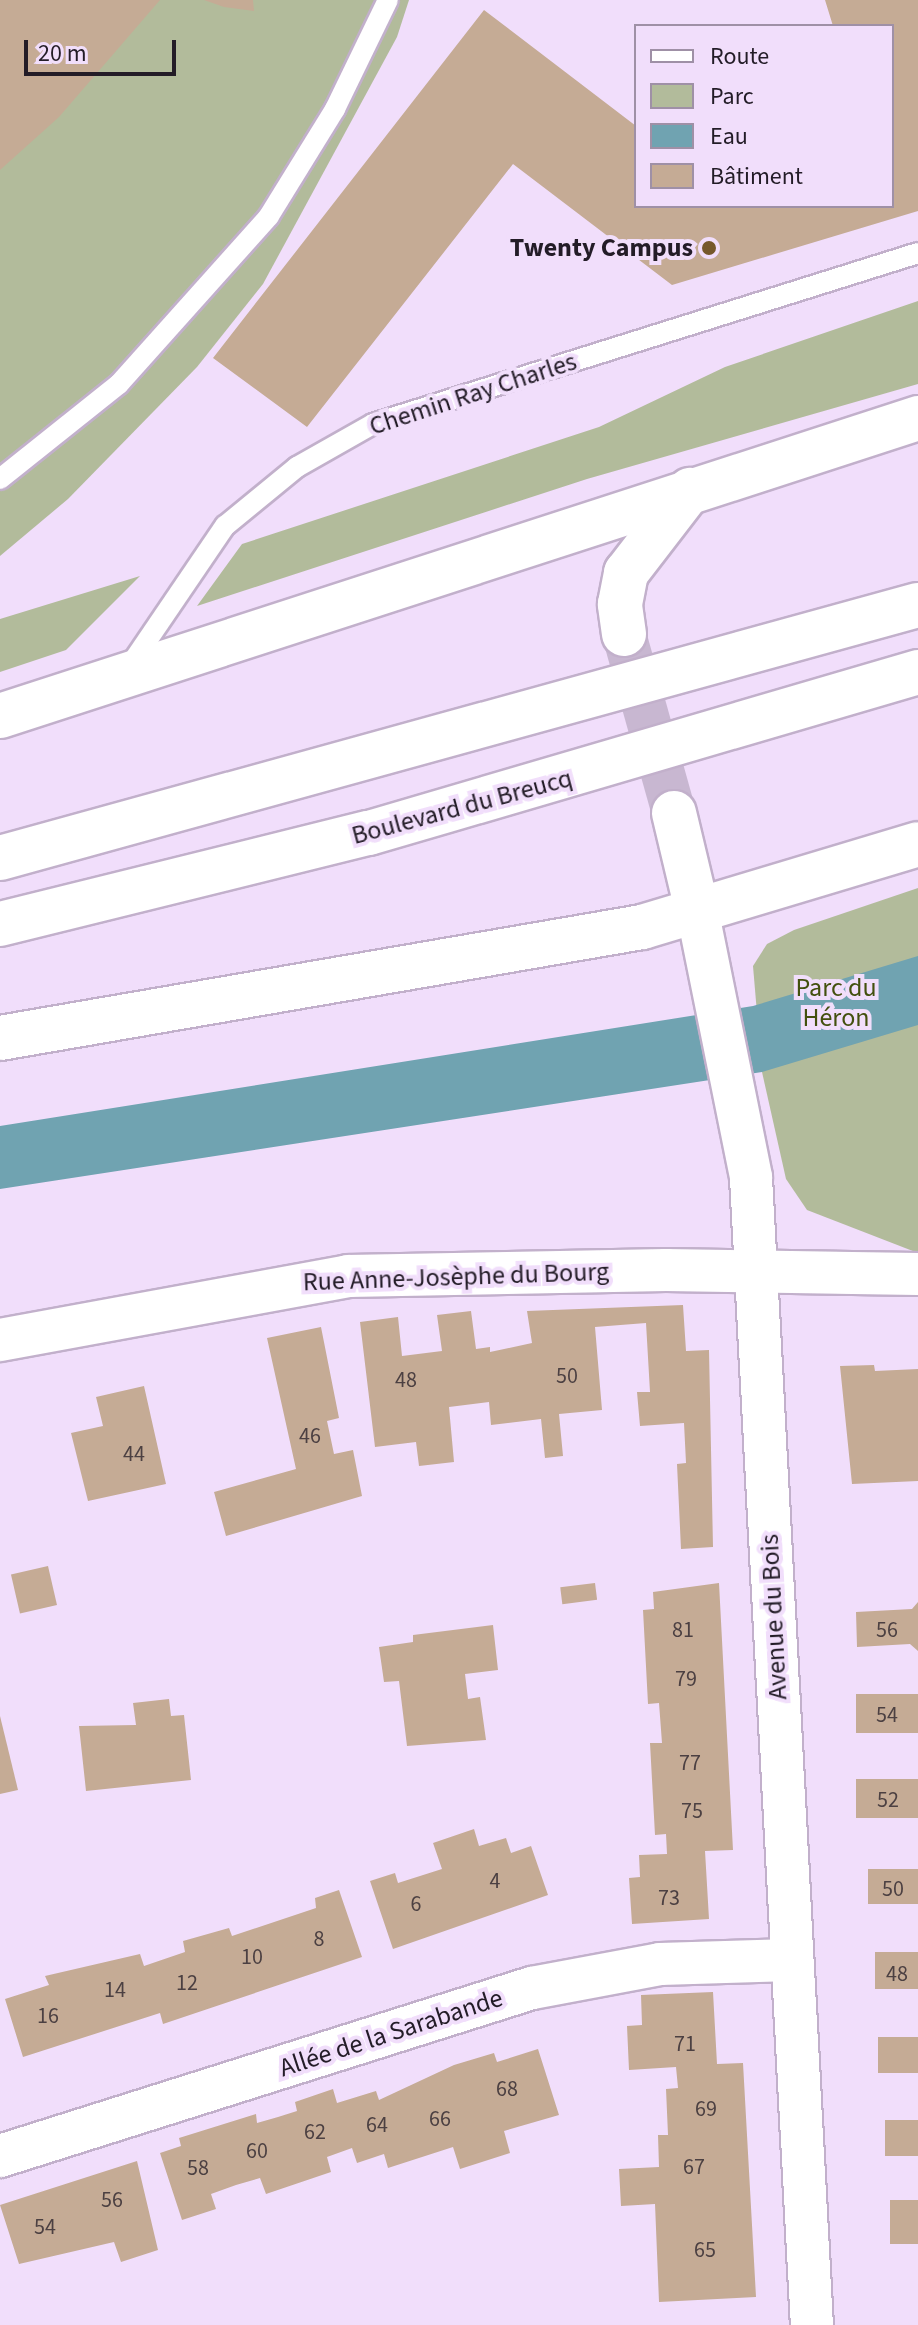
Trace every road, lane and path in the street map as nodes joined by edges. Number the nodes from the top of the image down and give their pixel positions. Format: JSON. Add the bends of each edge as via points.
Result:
{"nodes":[{"id":1,"x":388,"y":0,"type":"edge"},
{"id":2,"x":918,"y":253,"type":"edge"},
{"id":3,"x":918,"y":418,"type":"edge"},
{"id":4,"x":0,"y":479,"type":"edge"},
{"id":5,"x":690,"y":490,"type":"junction"},
{"id":6,"x":918,"y":605,"type":"edge"},
{"id":7,"x":624,"y":634,"type":"tunnel mouth"},
{"id":8,"x":918,"y":672,"type":"edge"},
{"id":9,"x":122,"y":677,"type":"junction"},
{"id":10,"x":0,"y":716,"type":"edge"},
{"id":11,"x":674,"y":813,"type":"tunnel mouth"},
{"id":12,"x":918,"y":844,"type":"edge"},
{"id":13,"x":0,"y":858,"type":"edge"},
{"id":14,"x":698,"y":914,"type":"junction"},
{"id":15,"x":0,"y":924,"type":"edge"},
{"id":16,"x":0,"y":1038,"type":"edge"},
{"id":17,"x":756,"y":1270,"type":"junction"},
{"id":18,"x":918,"y":1274,"type":"edge"},
{"id":19,"x":0,"y":1340,"type":"edge"},
{"id":20,"x":791,"y":1960,"type":"junction"},
{"id":21,"x":0,"y":2156,"type":"edge"},
{"id":22,"x":812,"y":2325,"type":"edge"}],
"edges":[{"from":1,"to":4,"type":"lane","via":[[335,109],[269,216],[119,384]]},
{"from":2,"to":9,"type":"lane","name":"Chemin Ray Charles","via":[[373,424],[297,467],[225,526]]},
{"from":3,"to":5,"type":"main road"},
{"from":5,"to":7,"type":"main road","via":[[626,573],[620,604]]},
{"from":5,"to":9,"type":"main road"},
{"from":6,"to":13,"type":"main road"},
{"from":8,"to":15,"type":"main road","name":"Boulevard du Breucq","via":[[369,833]]},
{"from":9,"to":10,"type":"main road"},
{"from":11,"to":14,"type":"main road"},
{"from":12,"to":14,"type":"main road"},
{"from":14,"to":16,"type":"main road","via":[[532,949]]},
{"from":14,"to":17,"type":"street","name":"Avenue du Bois","via":[[737,1091]]},
{"from":17,"to":18,"type":"street","name":"Rue Anne-Josèphe du Bourg"},
{"from":17,"to":19,"type":"street","name":"Rue Anne-Josèphe du Bourg","via":[[320,1278]]},
{"from":17,"to":20,"type":"street","name":"Avenue du Bois"},
{"from":20,"to":21,"type":"street","name":"Allée de la Sarabande","via":[[660,1964],[532,1988]]},
{"from":20,"to":22,"type":"street","name":"Avenue du Bois"}]}
